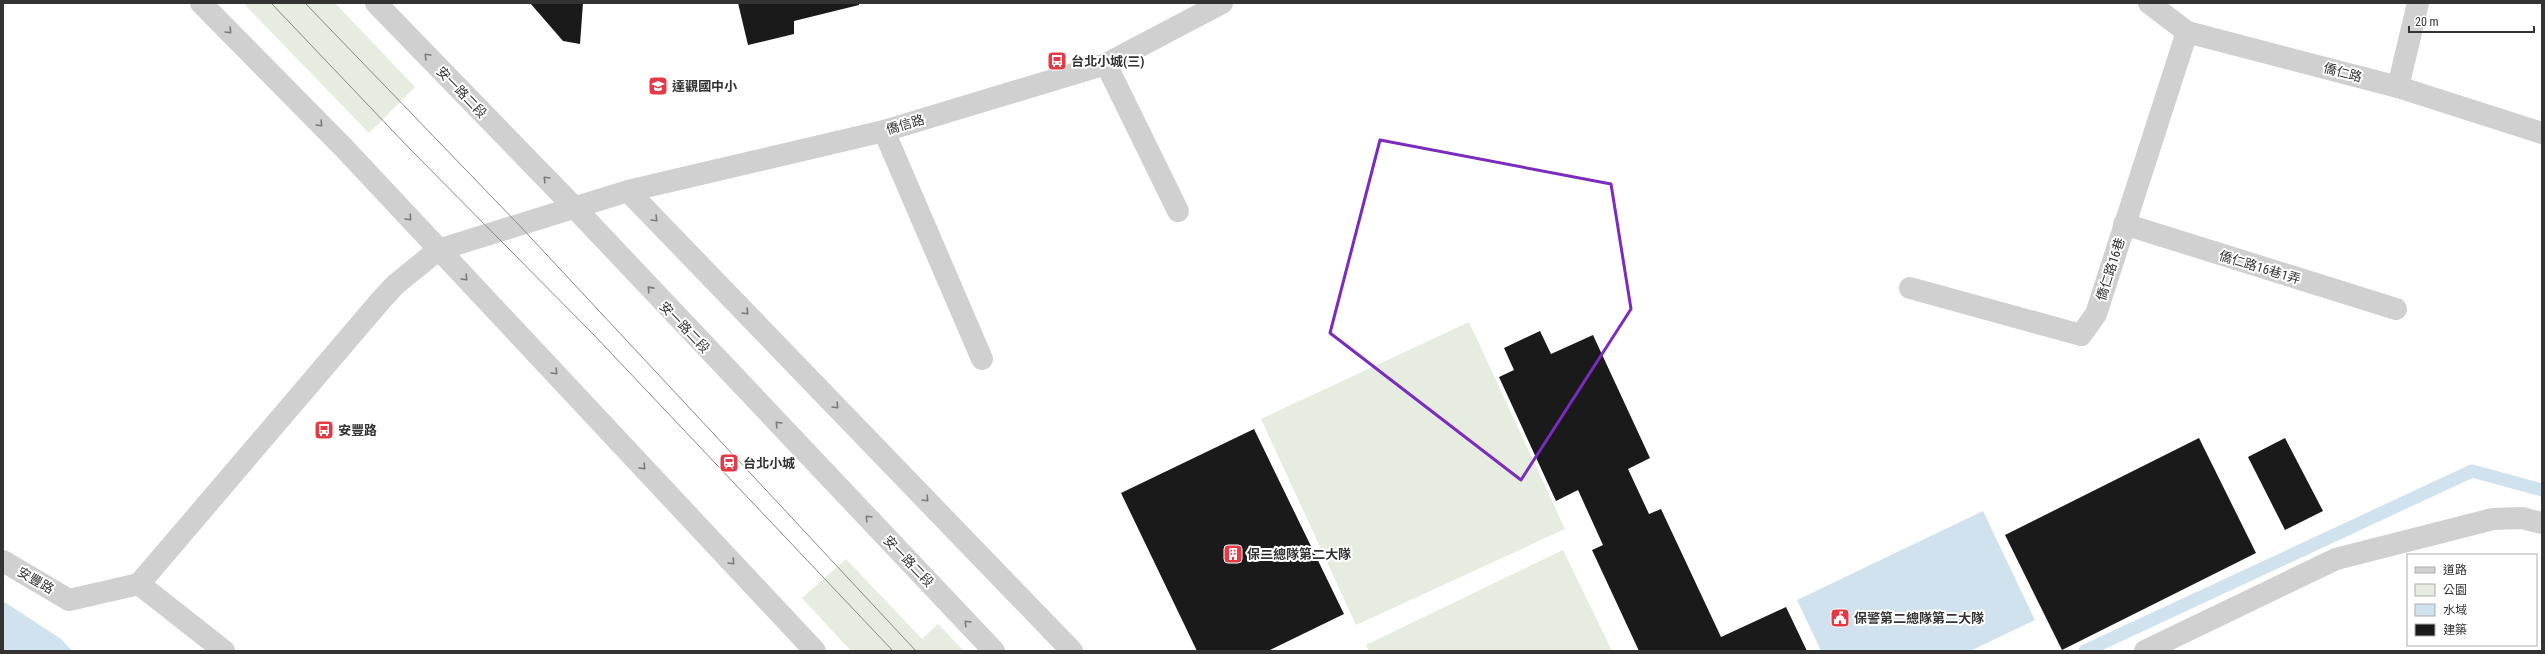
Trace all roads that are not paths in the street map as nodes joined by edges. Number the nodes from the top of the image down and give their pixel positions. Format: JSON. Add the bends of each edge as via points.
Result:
{"nodes":[{"id":1,"x":201,"y":3,"type":"edge"},
{"id":2,"x":376,"y":3,"type":"edge"},
{"id":3,"x":1222,"y":3,"type":"edge"},
{"id":4,"x":2149,"y":3,"type":"edge"},
{"id":5,"x":2418,"y":3,"type":"edge"},
{"id":6,"x":2187,"y":32,"type":"junction"},
{"id":7,"x":1106,"y":64,"type":"junction"},
{"id":8,"x":2398,"y":87,"type":"junction"},
{"id":9,"x":884,"y":131,"type":"junction"},
{"id":10,"x":2542,"y":133,"type":"edge"},
{"id":11,"x":628,"y":190,"type":"junction"},
{"id":12,"x":574,"y":207,"type":"junction"},
{"id":13,"x":1178,"y":212,"type":"dead end"},
{"id":14,"x":2124,"y":224,"type":"junction"},
{"id":15,"x":438,"y":250,"type":"junction"},
{"id":16,"x":1910,"y":288,"type":"dead end"},
{"id":17,"x":2396,"y":309,"type":"dead end"},
{"id":18,"x":982,"y":359,"type":"dead end"},
{"id":19,"x":2542,"y":524,"type":"edge"},
{"id":20,"x":3,"y":561,"type":"edge"},
{"id":21,"x":139,"y":584,"type":"junction"},
{"id":22,"x":224,"y":651,"type":"edge"},
{"id":23,"x":816,"y":651,"type":"edge"},
{"id":24,"x":994,"y":651,"type":"edge"},
{"id":25,"x":1072,"y":651,"type":"edge"},
{"id":26,"x":2145,"y":651,"type":"edge"}],
"edges":[{"from":1,"to":15,"type":"street","one_way":true,"via":[[344,148]]},
{"from":12,"to":2,"type":"street","name":"安一路二段","one_way":true},
{"from":3,"to":7,"type":"street","name":"僑信路"},
{"from":4,"to":6,"type":"street","name":"僑仁路"},
{"from":5,"to":8,"type":"street"},
{"from":6,"to":8,"type":"street","name":"僑仁路"},
{"from":6,"to":14,"type":"street","name":"僑仁路16巷"},
{"from":7,"to":9,"type":"street","name":"僑信路"},
{"from":7,"to":13,"type":"street"},
{"from":8,"to":10,"type":"street","name":"僑仁路"},
{"from":9,"to":11,"type":"street","name":"僑信路"},
{"from":9,"to":18,"type":"street"},
{"from":11,"to":12,"type":"street","name":"僑信路"},
{"from":11,"to":25,"type":"street","one_way":true},
{"from":12,"to":15,"type":"street","name":"僑信路"},
{"from":24,"to":12,"type":"street","name":"安一路二段","one_way":true},
{"from":14,"to":16,"type":"street","name":"僑仁路16巷","via":[[2096,314],[2081,335]]},
{"from":14,"to":17,"type":"street","name":"僑仁路16巷1弄"},
{"from":15,"to":21,"type":"street","via":[[396,284],[382,299]]},
{"from":15,"to":23,"type":"street","one_way":true},
{"from":19,"to":26,"type":"street","via":[[2522,518],[2493,519],[2336,559]]},
{"from":20,"to":21,"type":"street","name":"安豐路","via":[[69,600]]},
{"from":21,"to":22,"type":"street"}]}
